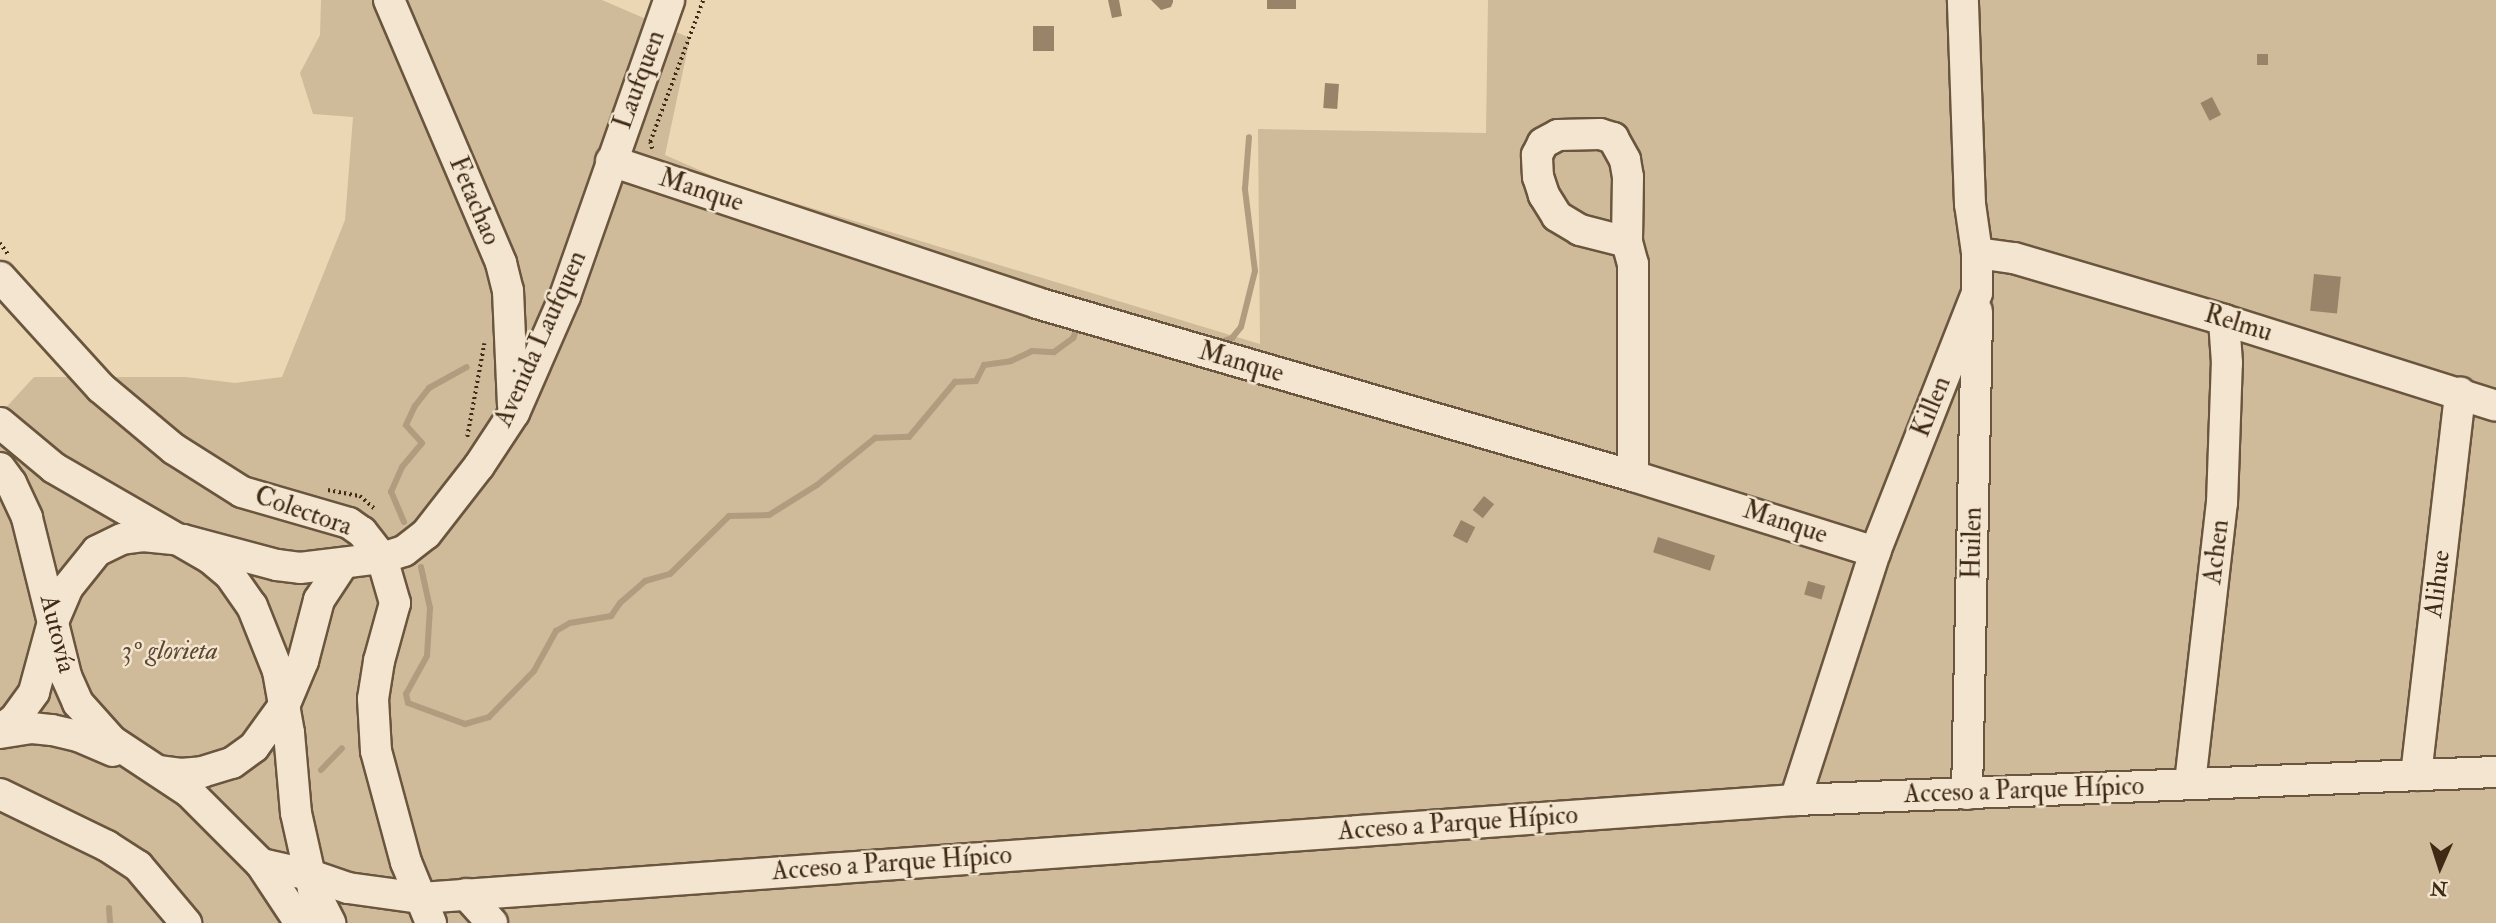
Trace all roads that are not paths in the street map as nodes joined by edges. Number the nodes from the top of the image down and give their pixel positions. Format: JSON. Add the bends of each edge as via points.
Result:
{"nodes":[{"id":1,"x":389,"y":0,"type":"edge"},
{"id":2,"x":669,"y":0,"type":"edge"},
{"id":3,"x":1963,"y":0,"type":"edge"},
{"id":4,"x":611,"y":160,"type":"junction"},
{"id":5,"x":1627,"y":243,"type":"dead end"},
{"id":6,"x":1977,"y":253,"type":"junction"},
{"id":7,"x":4,"y":266,"type":"edge"},
{"id":8,"x":1977,"y":293,"type":"junction"},
{"id":9,"x":2224,"y":320,"type":"junction"},
{"id":10,"x":2460,"y":393,"type":"junction"},
{"id":11,"x":2496,"y":406,"type":"edge"},
{"id":12,"x":513,"y":413,"type":"junction"},
{"id":13,"x":0,"y":423,"type":"edge"},
{"id":14,"x":0,"y":468,"type":"edge"},
{"id":15,"x":1633,"y":476,"type":"junction"},
{"id":16,"x":183,"y":540,"type":"junction"},
{"id":17,"x":1875,"y":552,"type":"junction"},
{"id":18,"x":382,"y":558,"type":"junction"},
{"id":19,"x":342,"y":565,"type":"junction"},
{"id":20,"x":52,"y":622,"type":"junction"},
{"id":21,"x":285,"y":704,"type":"junction"},
{"id":22,"x":0,"y":731,"type":"edge"},
{"id":23,"x":156,"y":771,"type":"junction"},
{"id":24,"x":2496,"y":772,"type":"edge"},
{"id":25,"x":2416,"y":775,"type":"junction"},
{"id":26,"x":2190,"y":783,"type":"junction"},
{"id":27,"x":1967,"y":793,"type":"junction"},
{"id":28,"x":0,"y":794,"type":"edge"},
{"id":29,"x":1795,"y":800,"type":"junction"},
{"id":30,"x":261,"y":864,"type":"junction"},
{"id":31,"x":310,"y":876,"type":"junction"},
{"id":32,"x":466,"y":894,"type":"junction"},
{"id":33,"x":426,"y":910,"type":"edge"},
{"id":34,"x":186,"y":923,"type":"edge"},
{"id":35,"x":300,"y":923,"type":"edge"},
{"id":36,"x":330,"y":923,"type":"edge"},
{"id":37,"x":492,"y":923,"type":"edge"}],
"edges":[{"from":1,"to":12,"type":"street","name":"Fetachao","via":[[501,263],[508,291]]},
{"from":2,"to":4,"type":"street","name":"Laufquen"},
{"from":3,"to":6,"type":"street","name":"Killen","via":[[1970,204]]},
{"from":4,"to":12,"type":"street","name":"Avenida Laufquen","via":[[565,296]]},
{"from":4,"to":15,"type":"street","name":"Manque","via":[[1037,303]]},
{"from":5,"to":15,"type":"street","via":[[1633,264]]},
{"from":6,"to":8,"type":"street","name":"Killen"},
{"from":6,"to":9,"type":"street","name":"Relmu","via":[[2014,258]]},
{"from":7,"to":18,"type":"street","name":"Colectora","via":[[101,388],[174,449],[243,492],[349,523]]},
{"from":8,"to":17,"type":"street","name":"Killen"},
{"from":8,"to":27,"type":"street","name":"Huilen"},
{"from":9,"to":10,"type":"street","name":"Relmu"},
{"from":9,"to":26,"type":"street","name":"Achen","via":[[2223,489]]},
{"from":10,"to":11,"type":"street","name":"Relmu"},
{"from":10,"to":25,"type":"street","name":"Alihue"},
{"from":12,"to":18,"type":"street","name":"Avenida Laufquen","via":[[426,534],[404,551]]},
{"from":13,"to":16,"type":"street","name":"Autovía","via":[[54,468]]},
{"from":14,"to":20,"type":"street","name":"Autovía","via":[[27,518]]},
{"from":15,"to":17,"type":"street","name":"Manque"},
{"from":16,"to":19,"type":"street","name":"Autovía","via":[[277,565]]},
{"from":16,"to":20,"type":"street","via":[[143,536],[122,539],[97,551],[68,587]]},
{"from":16,"to":21,"type":"street","name":"Autovía","via":[[230,575],[252,606],[267,639]]},
{"from":17,"to":29,"type":"street","name":"Killen"},
{"from":18,"to":19,"type":"street","name":"Avenida Laufquen"},
{"from":18,"to":33,"type":"street","name":"Colectora","via":[[395,603],[379,660],[372,721],[388,802]]},
{"from":19,"to":21,"type":"street","name":"Autovía","via":[[319,600]]},
{"from":20,"to":22,"type":"street","via":[[34,692]]},
{"from":20,"to":23,"type":"street","name":"Autovía","via":[[78,703],[112,741]]},
{"from":21,"to":23,"type":"street","name":"Autovía","via":[[254,747],[232,763],[202,772]]},
{"from":21,"to":31,"type":"street","name":"Autovía","via":[[296,813]]},
{"from":22,"to":23,"type":"street","name":"Autovía","via":[[32,728],[65,733]]},
{"from":23,"to":30,"type":"street","name":"Autovía","via":[[189,792]]},
{"from":24,"to":25,"type":"street","name":"Acceso a Parque Hípico"},
{"from":25,"to":26,"type":"street","name":"Acceso a Parque Hípico"},
{"from":26,"to":27,"type":"street","name":"Acceso a Parque Hípico"},
{"from":27,"to":29,"type":"street","name":"Acceso a Parque Hípico"},
{"from":28,"to":34,"type":"street","via":[[138,866]]},
{"from":29,"to":32,"type":"street","name":"Acceso a Parque Hípico"},
{"from":30,"to":31,"type":"street"},
{"from":30,"to":35,"type":"street","name":"Autovía"},
{"from":31,"to":33,"type":"street","name":"Acceso a Parque Hípico"},
{"from":31,"to":36,"type":"street","name":"Autovía"},
{"from":32,"to":33,"type":"street","name":"Acceso a Parque Hípico"},
{"from":32,"to":37,"type":"street"}]}
